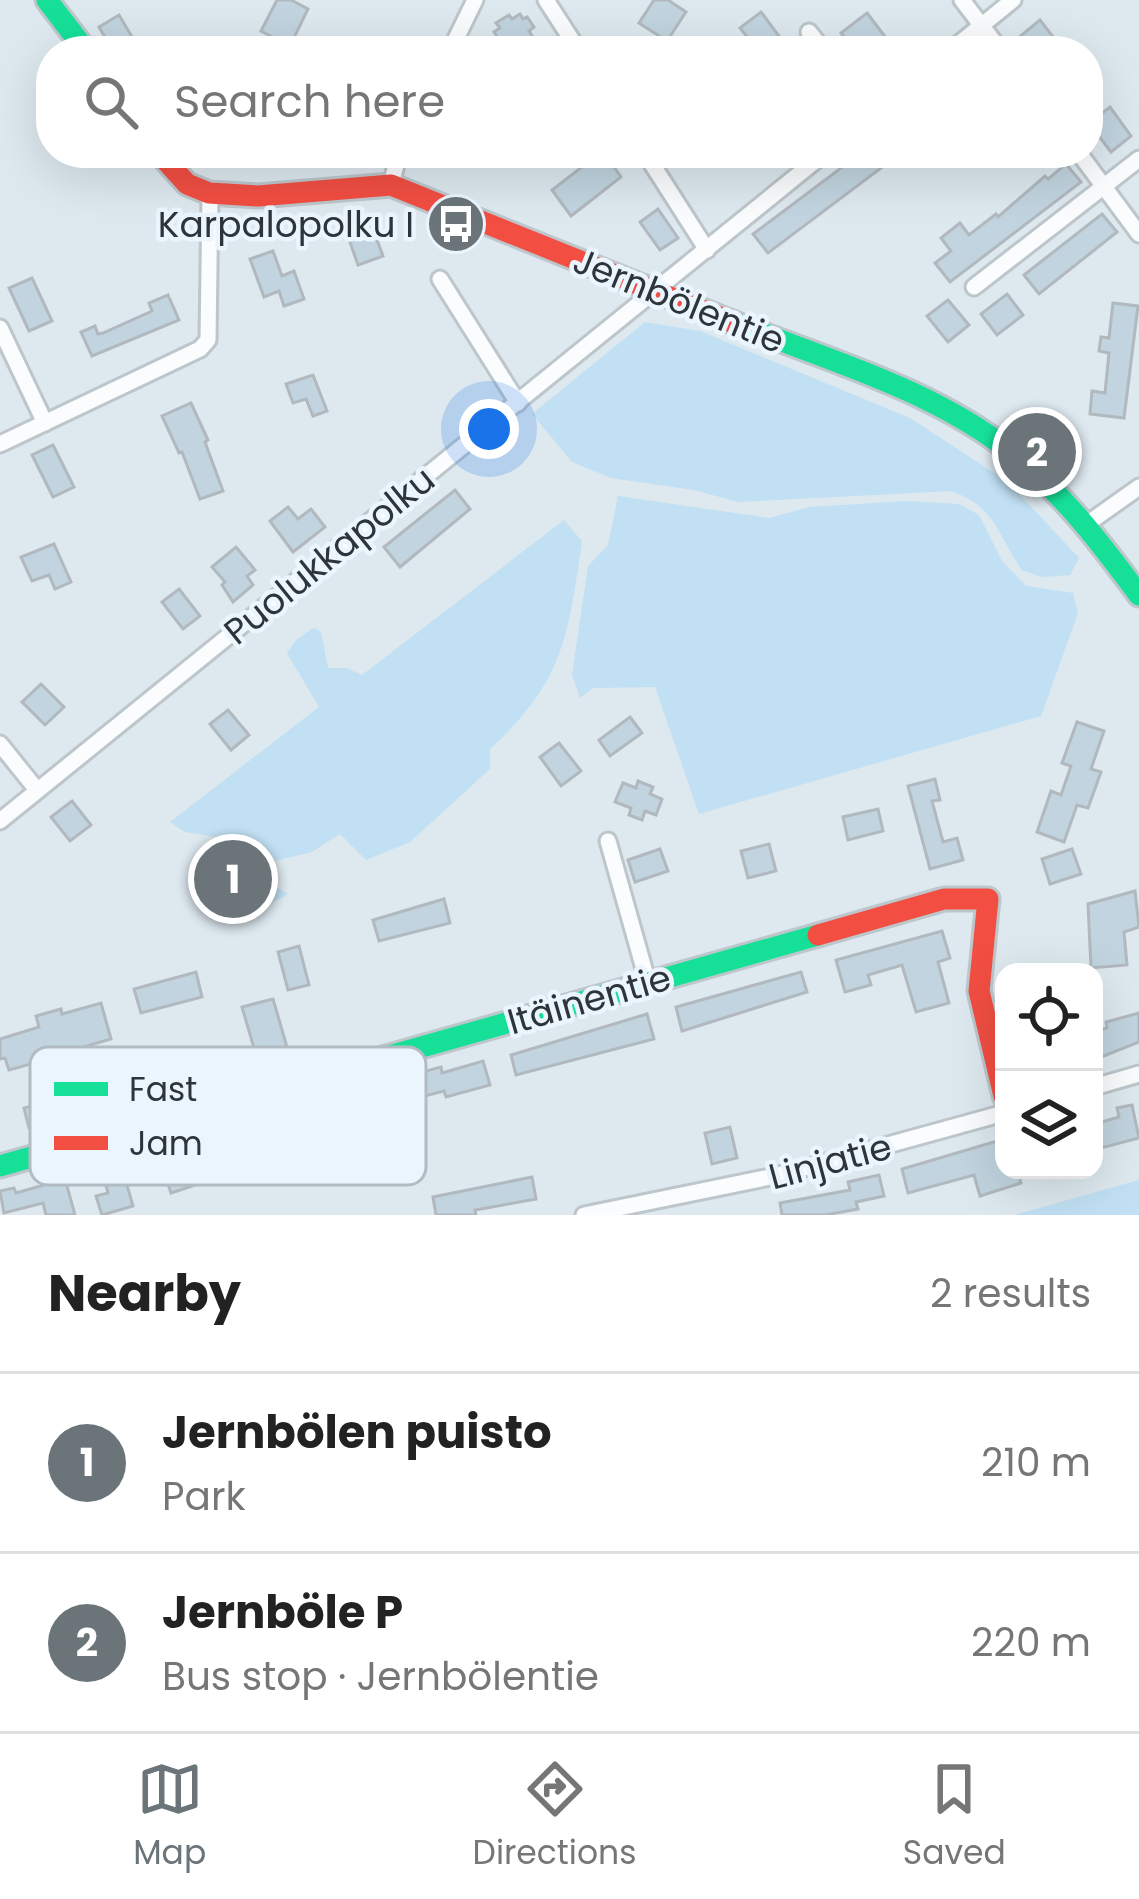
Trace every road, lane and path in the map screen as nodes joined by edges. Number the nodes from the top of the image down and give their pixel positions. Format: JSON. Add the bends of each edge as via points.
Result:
{"nodes":[{"id":1,"x":476,"y":0,"type":"edge"},
{"id":2,"x":547,"y":0,"type":"edge"},
{"id":3,"x":962,"y":0,"type":"edge"},
{"id":4,"x":1013,"y":0,"type":"edge"},
{"id":5,"x":49,"y":1,"type":"edge"},
{"id":6,"x":982,"y":25,"type":"junction"},
{"id":7,"x":809,"y":32,"type":"dead end"},
{"id":8,"x":75,"y":36,"type":"edge"},
{"id":9,"x":458,"y":36,"type":"edge"},
{"id":10,"x":570,"y":36,"type":"edge"},
{"id":11,"x":812,"y":36,"type":"edge"},
{"id":12,"x":968,"y":36,"type":"edge"},
{"id":13,"x":990,"y":36,"type":"edge"},
{"id":14,"x":1139,"y":159,"type":"edge"},
{"id":15,"x":173,"y":168,"type":"edge"},
{"id":16,"x":395,"y":168,"type":"edge"},
{"id":17,"x":654,"y":168,"type":"edge"},
{"id":18,"x":807,"y":168,"type":"edge"},
{"id":19,"x":1090,"y":168,"type":"edge"},
{"id":20,"x":391,"y":185,"type":"junction"},
{"id":21,"x":1104,"y":186,"type":"junction"},
{"id":22,"x":210,"y":193,"type":"junction"},
{"id":23,"x":1139,"y":234,"type":"edge"},
{"id":24,"x":706,"y":250,"type":"junction"},
{"id":25,"x":440,"y":279,"type":"dead end"},
{"id":26,"x":974,"y":287,"type":"dead end"},
{"id":27,"x":656,"y":291,"type":"junction"},
{"id":28,"x":0,"y":328,"type":"edge"},
{"id":29,"x":518,"y":403,"type":"junction"},
{"id":30,"x":45,"y":423,"type":"junction"},
{"id":31,"x":0,"y":444,"type":"edge"},
{"id":32,"x":1139,"y":487,"type":"edge"},
{"id":33,"x":1087,"y":524,"type":"junction"},
{"id":34,"x":1139,"y":595,"type":"edge"},
{"id":35,"x":0,"y":744,"type":"edge"},
{"id":36,"x":38,"y":790,"type":"junction"},
{"id":37,"x":0,"y":820,"type":"edge"},
{"id":38,"x":608,"y":841,"type":"dead end"},
{"id":39,"x":648,"y":983,"type":"junction"},
{"id":40,"x":421,"y":1047,"type":"edge"},
{"id":41,"x":998,"y":1071,"type":"edge"},
{"id":42,"x":1139,"y":1074,"type":"edge"},
{"id":43,"x":1103,"y":1085,"type":"edge"},
{"id":44,"x":995,"y":1115,"type":"edge"},
{"id":45,"x":30,"y":1158,"type":"edge"},
{"id":46,"x":0,"y":1166,"type":"edge"},
{"id":47,"x":584,"y":1215,"type":"edge"}],
"edges":[{"from":1,"to":9,"type":"street"},
{"from":2,"to":10,"type":"street"},
{"from":3,"to":6,"type":"street"},
{"from":4,"to":6,"type":"street"},
{"from":5,"to":8,"type":"street"},
{"from":6,"to":12,"type":"street"},
{"from":6,"to":13,"type":"street"},
{"from":7,"to":11,"type":"street"},
{"from":14,"to":21,"type":"street"},
{"from":15,"to":22,"type":"street"},
{"from":16,"to":20,"type":"street"},
{"from":17,"to":24,"type":"street"},
{"from":18,"to":24,"type":"street","name":"Puolukkapolku"},
{"from":19,"to":21,"type":"street"},
{"from":20,"to":22,"type":"street","name":"Jernbölentie"},
{"from":20,"to":27,"type":"street","name":"Jernbölentie"},
{"from":21,"to":23,"type":"street"},
{"from":21,"to":26,"type":"street"},
{"from":22,"to":30,"type":"street","via":[[208,340]]},
{"from":24,"to":27,"type":"street","name":"Puolukkapolku"},
{"from":25,"to":29,"type":"street"},
{"from":27,"to":29,"type":"street","name":"Puolukkapolku"},
{"from":27,"to":33,"type":"street","name":"Jernbölentie","via":[[934,404],[1015,454]]},
{"from":28,"to":30,"type":"street"},
{"from":29,"to":36,"type":"street","name":"Puolukkapolku"},
{"from":30,"to":31,"type":"street"},
{"from":32,"to":33,"type":"street"},
{"from":33,"to":34,"type":"street","name":"Jernbölentie"},
{"from":35,"to":36,"type":"street"},
{"from":36,"to":37,"type":"street","name":"Puolukkapolku"},
{"from":38,"to":39,"type":"street"},
{"from":39,"to":40,"type":"street","name":"Itäinentie"},
{"from":39,"to":41,"type":"street","name":"Itäinentie","via":[[944,898],[988,899],[979,991]]},
{"from":42,"to":43,"type":"street"},
{"from":44,"to":47,"type":"street","name":"Linjatie","via":[[775,1176]]},
{"from":45,"to":46,"type":"street","name":"Itäinentie"}]}
